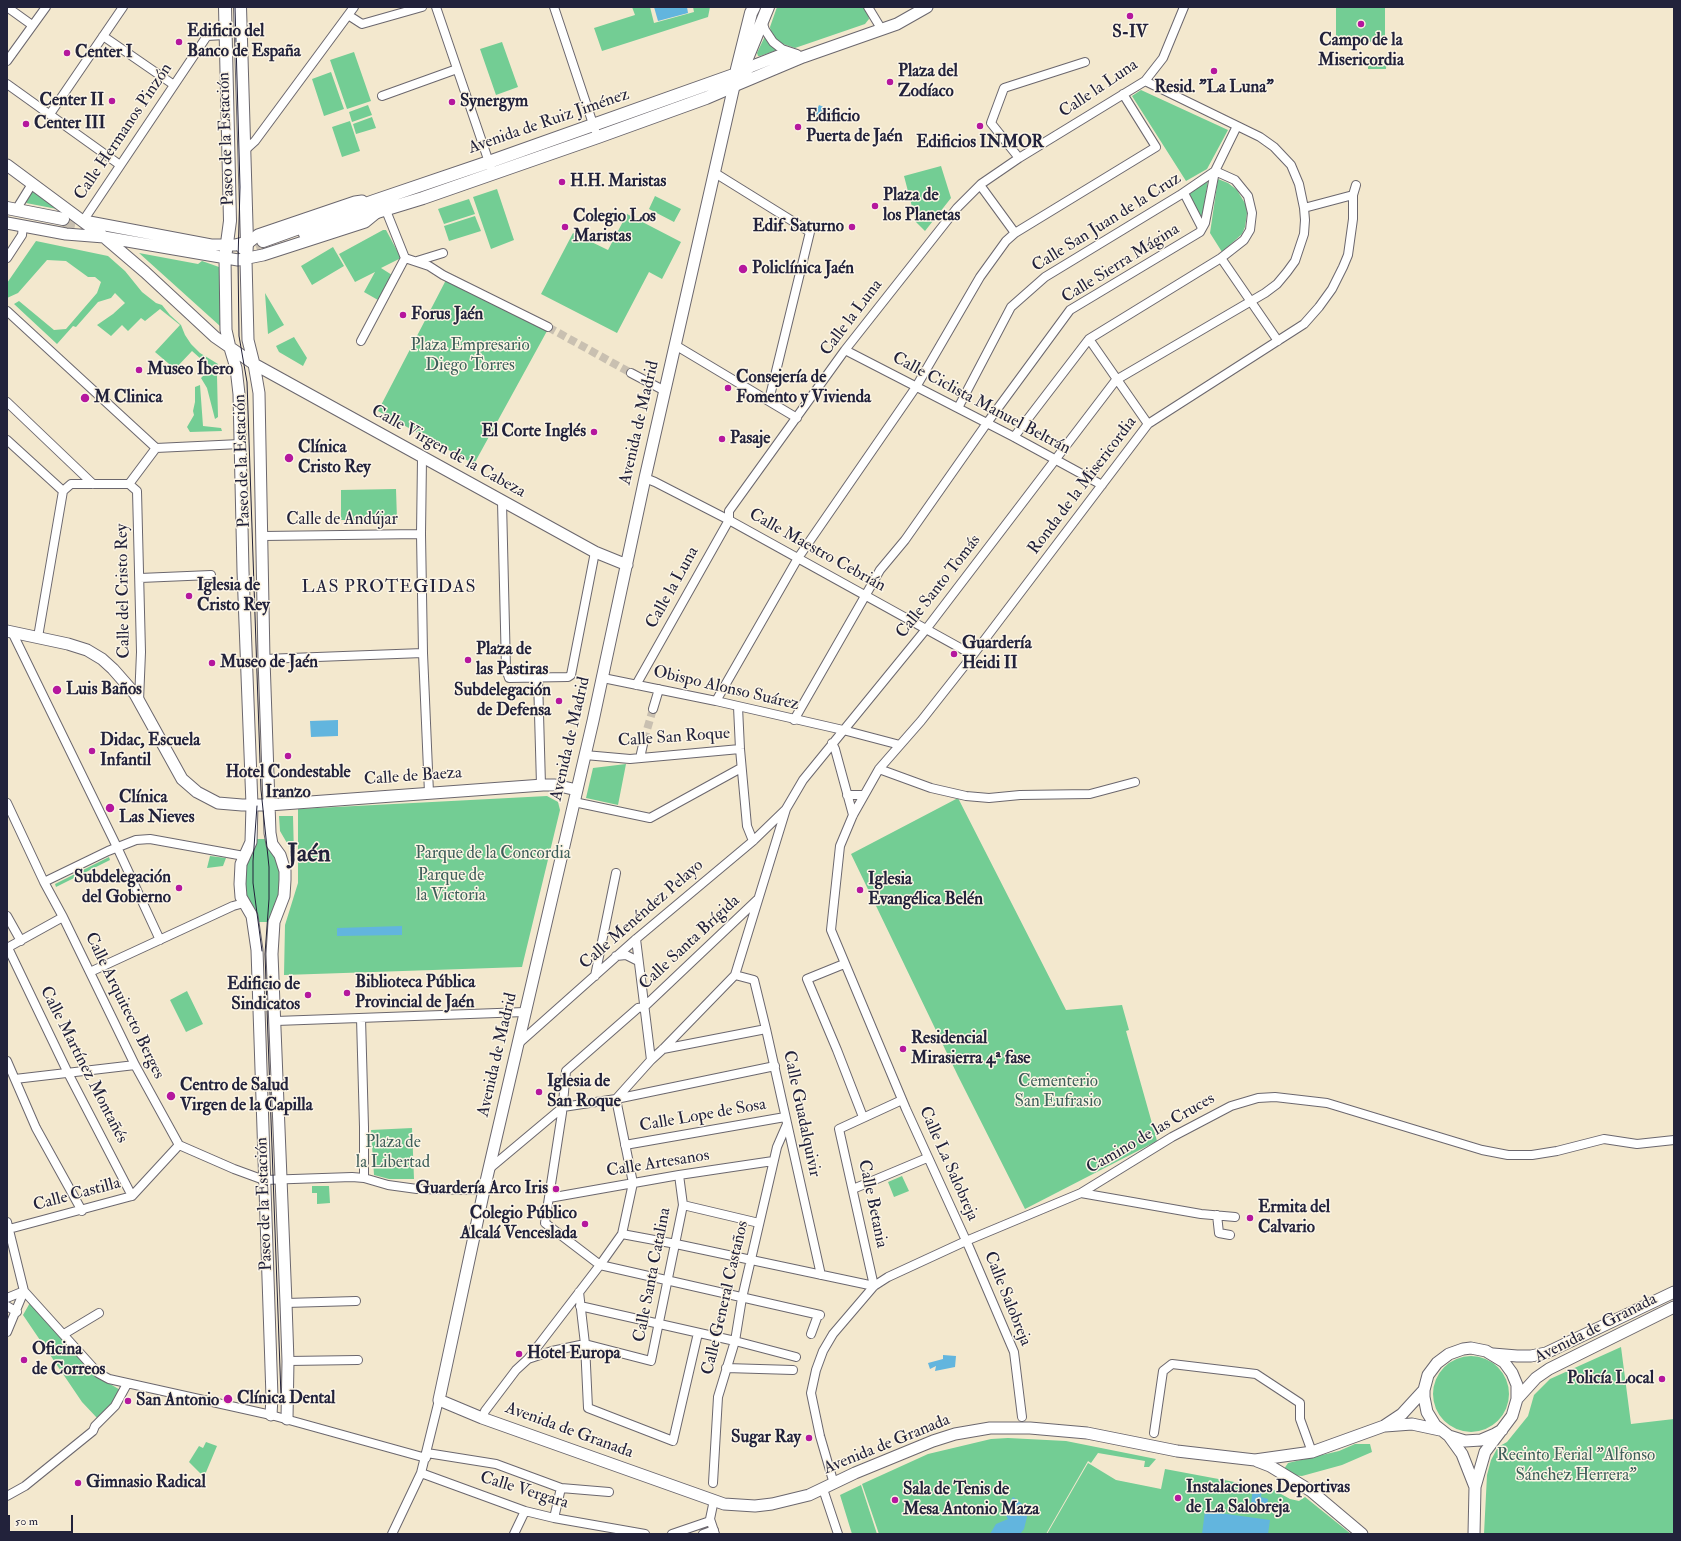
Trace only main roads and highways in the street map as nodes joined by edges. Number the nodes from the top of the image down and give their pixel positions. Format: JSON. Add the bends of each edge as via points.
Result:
{"nodes":[{"id":1,"x":225,"y":7,"type":"edge"},
{"id":2,"x":240,"y":7,"type":"edge"},
{"id":3,"x":754,"y":7,"type":"edge"},
{"id":4,"x":768,"y":7,"type":"edge"},
{"id":5,"x":737,"y":77,"type":"junction"},
{"id":6,"x":379,"y":207,"type":"junction"},
{"id":7,"x":7,"y":208,"type":"edge"},
{"id":8,"x":7,"y":214,"type":"edge"},
{"id":9,"x":264,"y":244,"type":"tunnel mouth"},
{"id":10,"x":225,"y":258,"type":"road end"},
{"id":11,"x":246,"y":260,"type":"road end"}],
"edges":[{"from":1,"to":10,"type":"main road","name":"Paseo de la Estación","via":[[230,221]]},
{"from":2,"to":11,"type":"main road","name":"Paseo de la Estación"},
{"from":3,"to":5,"type":"main road"},
{"from":4,"to":5,"type":"main road"},
{"from":5,"to":6,"type":"main road","name":"Avenida de Ruiz Jiménez","via":[[489,162]]},
{"from":5,"to":6,"type":"main road","name":"Avenida de Ruiz Jiménez","via":[[706,98],[423,198]]},
{"from":6,"to":9,"type":"main road","name":"Avenida de Ruiz Jiménez"},
{"from":7,"to":8,"type":"main road","via":[[63,221]]}]}
